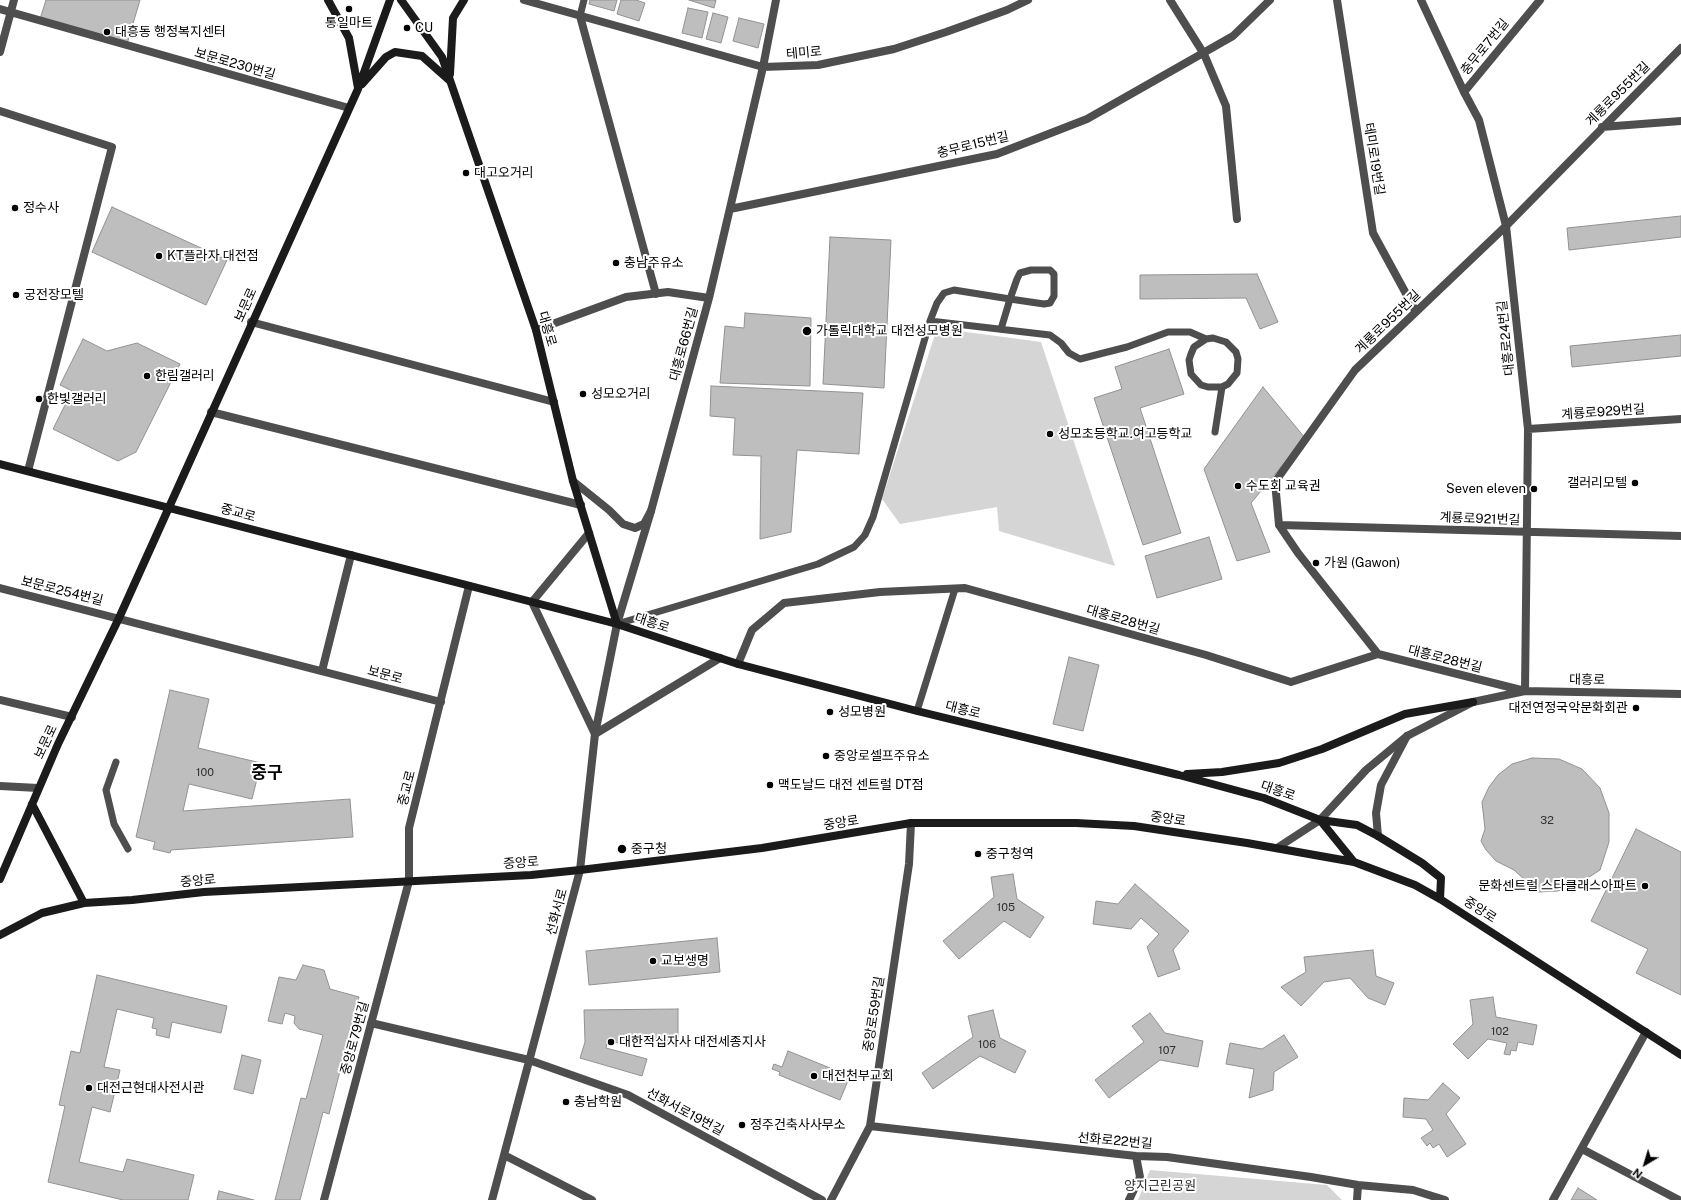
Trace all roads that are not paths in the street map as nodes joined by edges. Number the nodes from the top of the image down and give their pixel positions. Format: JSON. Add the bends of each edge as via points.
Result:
{"nodes":[{"id":1,"x":14,"y":0,"type":"edge"},
{"id":2,"x":328,"y":0,"type":"edge"},
{"id":3,"x":390,"y":0,"type":"edge"},
{"id":4,"x":401,"y":0,"type":"edge"},
{"id":5,"x":464,"y":0,"type":"edge"},
{"id":6,"x":524,"y":0,"type":"edge"},
{"id":7,"x":584,"y":0,"type":"edge"},
{"id":8,"x":776,"y":0,"type":"edge"},
{"id":9,"x":1028,"y":0,"type":"edge"},
{"id":10,"x":1170,"y":0,"type":"edge"},
{"id":11,"x":1270,"y":0,"type":"edge"},
{"id":12,"x":1337,"y":0,"type":"edge"},
{"id":13,"x":1421,"y":0,"type":"edge"},
{"id":14,"x":1540,"y":0,"type":"edge"},
{"id":15,"x":0,"y":9,"type":"edge"},
{"id":16,"x":11,"y":12,"type":"junction"},
{"id":17,"x":580,"y":16,"type":"junction"},
{"id":18,"x":1681,"y":48,"type":"edge"},
{"id":19,"x":0,"y":52,"type":"edge"},
{"id":20,"x":1204,"y":54,"type":"junction"},
{"id":21,"x":763,"y":67,"type":"junction"},
{"id":22,"x":450,"y":81,"type":"junction"},
{"id":23,"x":358,"y":89,"type":"junction"},
{"id":24,"x":1464,"y":92,"type":"junction"},
{"id":25,"x":349,"y":108,"type":"junction"},
{"id":26,"x":0,"y":111,"type":"edge"},
{"id":27,"x":1681,"y":121,"type":"edge"},
{"id":28,"x":1602,"y":127,"type":"junction"},
{"id":29,"x":730,"y":208,"type":"junction"},
{"id":30,"x":1237,"y":219,"type":"dead end"},
{"id":31,"x":1506,"y":226,"type":"junction"},
{"id":32,"x":656,"y":294,"type":"junction"},
{"id":33,"x":709,"y":298,"type":"junction"},
{"id":34,"x":1010,"y":299,"type":"junction"},
{"id":35,"x":1416,"y":312,"type":"junction"},
{"id":36,"x":930,"y":321,"type":"junction"},
{"id":37,"x":252,"y":322,"type":"junction"},
{"id":38,"x":1001,"y":329,"type":"junction"},
{"id":39,"x":536,"y":330,"type":"junction"},
{"id":40,"x":1206,"y":339,"type":"junction"},
{"id":41,"x":1222,"y":387,"type":"junction"},
{"id":42,"x":554,"y":402,"type":"junction"},
{"id":43,"x":211,"y":412,"type":"junction"},
{"id":44,"x":1681,"y":418,"type":"edge"},
{"id":45,"x":1528,"y":428,"type":"junction"},
{"id":46,"x":1215,"y":432,"type":"dead end"},
{"id":47,"x":0,"y":464,"type":"edge"},
{"id":48,"x":28,"y":471,"type":"junction"},
{"id":49,"x":573,"y":481,"type":"junction"},
{"id":50,"x":581,"y":505,"type":"junction"},
{"id":51,"x":168,"y":508,"type":"junction"},
{"id":52,"x":651,"y":511,"type":"junction"},
{"id":53,"x":1279,"y":525,"type":"junction"},
{"id":54,"x":1527,"y":532,"type":"junction"},
{"id":55,"x":590,"y":533,"type":"junction"},
{"id":56,"x":1681,"y":536,"type":"edge"},
{"id":57,"x":351,"y":555,"type":"junction"},
{"id":58,"x":469,"y":586,"type":"junction"},
{"id":59,"x":0,"y":588,"type":"edge"},
{"id":60,"x":955,"y":588,"type":"junction"},
{"id":61,"x":532,"y":602,"type":"junction"},
{"id":62,"x":119,"y":618,"type":"junction"},
{"id":63,"x":617,"y":624,"type":"junction"},
{"id":64,"x":1378,"y":654,"type":"junction"},
{"id":65,"x":720,"y":658,"type":"junction"},
{"id":66,"x":738,"y":664,"type":"junction"},
{"id":67,"x":322,"y":671,"type":"junction"},
{"id":68,"x":1525,"y":691,"type":"junction"},
{"id":69,"x":1681,"y":694,"type":"edge"},
{"id":70,"x":0,"y":700,"type":"edge"},
{"id":71,"x":441,"y":702,"type":"junction"},
{"id":72,"x":1473,"y":702,"type":"junction"},
{"id":73,"x":917,"y":711,"type":"junction"},
{"id":74,"x":72,"y":716,"type":"junction"},
{"id":75,"x":595,"y":734,"type":"junction"},
{"id":76,"x":1407,"y":736,"type":"junction"},
{"id":77,"x":116,"y":762,"type":"dead end"},
{"id":78,"x":1179,"y":775,"type":"junction"},
{"id":79,"x":0,"y":786,"type":"edge"},
{"id":80,"x":38,"y":788,"type":"junction"},
{"id":81,"x":32,"y":804,"type":"junction"},
{"id":82,"x":1320,"y":820,"type":"junction"},
{"id":83,"x":911,"y":823,"type":"junction"},
{"id":84,"x":1378,"y":836,"type":"junction"},
{"id":85,"x":128,"y":848,"type":"dead end"},
{"id":86,"x":1277,"y":848,"type":"junction"},
{"id":87,"x":1354,"y":862,"type":"junction"},
{"id":88,"x":580,"y":870,"type":"junction"},
{"id":89,"x":0,"y":879,"type":"edge"},
{"id":90,"x":409,"y":881,"type":"junction"},
{"id":91,"x":1440,"y":899,"type":"junction"},
{"id":92,"x":84,"y":903,"type":"junction"},
{"id":93,"x":0,"y":935,"type":"edge"},
{"id":94,"x":371,"y":1023,"type":"junction"},
{"id":95,"x":1646,"y":1032,"type":"junction"},
{"id":96,"x":1681,"y":1055,"type":"edge"},
{"id":97,"x":529,"y":1060,"type":"junction"},
{"id":98,"x":870,"y":1126,"type":"junction"},
{"id":99,"x":1582,"y":1149,"type":"junction"},
{"id":100,"x":504,"y":1156,"type":"junction"},
{"id":101,"x":1136,"y":1156,"type":"junction"},
{"id":102,"x":1358,"y":1185,"type":"junction"},
{"id":103,"x":324,"y":1200,"type":"edge"},
{"id":104,"x":492,"y":1200,"type":"edge"},
{"id":105,"x":592,"y":1200,"type":"edge"},
{"id":106,"x":822,"y":1200,"type":"edge"},
{"id":107,"x":831,"y":1200,"type":"edge"},
{"id":108,"x":1129,"y":1200,"type":"edge"},
{"id":109,"x":1357,"y":1200,"type":"edge"},
{"id":110,"x":1445,"y":1200,"type":"edge"},
{"id":111,"x":1553,"y":1200,"type":"edge"},
{"id":112,"x":1679,"y":1200,"type":"edge"}],
"edges":[{"from":1,"to":16,"type":"street"},
{"from":2,"to":23,"type":"main road","via":[[349,38]]},
{"from":3,"to":23,"type":"main road","name":"보문로"},
{"from":4,"to":22,"type":"main road","name":"대흥로","via":[[442,57]]},
{"from":5,"to":22,"type":"main road","via":[[453,18]]},
{"from":6,"to":17,"type":"street","name":"테미로"},
{"from":7,"to":17,"type":"lane"},
{"from":8,"to":21,"type":"street","name":"대흥로66번길"},
{"from":9,"to":21,"type":"street","name":"테미로","via":[[1007,10],[894,49],[818,65]]},
{"from":10,"to":20,"type":"street"},
{"from":11,"to":20,"type":"street","name":"충무로15번길","via":[[1233,36]]},
{"from":12,"to":35,"type":"street","name":"테미로19번길","via":[[1373,233]]},
{"from":13,"to":24,"type":"street","name":"대흥로24번길"},
{"from":14,"to":24,"type":"street","name":"충무로7번길"},
{"from":15,"to":16,"type":"street","name":"보문로230번길"},
{"from":16,"to":19,"type":"street"},
{"from":16,"to":25,"type":"street","name":"보문로230번길"},
{"from":17,"to":21,"type":"street","name":"테미로"},
{"from":17,"to":32,"type":"street"},
{"from":18,"to":28,"type":"street","name":"계룡로955번길"},
{"from":20,"to":29,"type":"street","name":"충무로15번길","via":[[1087,120],[997,154]]},
{"from":20,"to":30,"type":"street","via":[[1226,106]]},
{"from":21,"to":29,"type":"street","name":"대흥로66번길"},
{"from":22,"to":23,"type":"main road","via":[[422,56],[395,52],[386,57]]},
{"from":22,"to":39,"type":"main road","name":"대흥로"},
{"from":23,"to":25,"type":"main road","name":"보문로"},
{"from":24,"to":31,"type":"street","name":"대흥로24번길","via":[[1480,120]]},
{"from":25,"to":37,"type":"main road","name":"보문로"},
{"from":26,"to":48,"type":"street","via":[[112,147]]},
{"from":27,"to":28,"type":"street"},
{"from":28,"to":31,"type":"street","name":"계룡로955번길"},
{"from":29,"to":33,"type":"street","name":"대흥로66번길"},
{"from":31,"to":35,"type":"street","name":"계룡로955번길"},
{"from":31,"to":45,"type":"street","name":"대흥로24번길"},
{"from":32,"to":33,"type":"street","via":[[668,292]]},
{"from":32,"to":39,"type":"street","via":[[626,297]]},
{"from":33,"to":52,"type":"street","name":"대흥로66번길"},
{"from":34,"to":34,"type":"lane","via":[[1020,273],[1050,270],[1054,274],[1054,296],[1050,303]]},
{"from":34,"to":36,"type":"lane","via":[[954,290],[944,293]]},
{"from":34,"to":38,"type":"lane"},
{"from":35,"to":53,"type":"street","name":"계룡로955번길","via":[[1356,370],[1276,482]]},
{"from":36,"to":38,"type":"lane"},
{"from":36,"to":63,"type":"lane","via":[[873,517],[865,535],[854,547],[818,564]]},
{"from":37,"to":42,"type":"street"},
{"from":37,"to":43,"type":"main road","name":"보문로"},
{"from":38,"to":40,"type":"lane","via":[[1050,335],[1069,353],[1080,359],[1127,348],[1168,332],[1190,332]]},
{"from":39,"to":42,"type":"main road","name":"대흥로"},
{"from":40,"to":41,"type":"lane","via":[[1213,338],[1226,342],[1232,346],[1238,359],[1237,373]]},
{"from":40,"to":41,"type":"lane","via":[[1194,347],[1189,360],[1191,374],[1201,385]]},
{"from":41,"to":46,"type":"lane"},
{"from":42,"to":49,"type":"main road","name":"대흥로"},
{"from":43,"to":50,"type":"street"},
{"from":43,"to":51,"type":"main road","name":"보문로"},
{"from":44,"to":45,"type":"street","name":"계룡로929번길"},
{"from":45,"to":54,"type":"street","name":"대흥로24번길"},
{"from":47,"to":48,"type":"main road","name":"중교로"},
{"from":48,"to":51,"type":"main road","name":"중교로"},
{"from":49,"to":50,"type":"main road","name":"대흥로"},
{"from":49,"to":52,"type":"street","via":[[623,524],[636,528],[644,524]]},
{"from":50,"to":55,"type":"main road","name":"대흥로"},
{"from":51,"to":57,"type":"main road","name":"중교로"},
{"from":51,"to":62,"type":"main road","name":"보문로"},
{"from":52,"to":63,"type":"street","name":"대흥로66번길"},
{"from":53,"to":54,"type":"street","name":"계룡로921번길"},
{"from":53,"to":64,"type":"street"},
{"from":54,"to":56,"type":"street","name":"계룡로921번길"},
{"from":54,"to":68,"type":"street","name":"대흥로24번길"},
{"from":55,"to":61,"type":"street"},
{"from":55,"to":63,"type":"main road","name":"대흥로"},
{"from":57,"to":58,"type":"main road","name":"중교로"},
{"from":57,"to":67,"type":"street"},
{"from":58,"to":61,"type":"main road","name":"중교로"},
{"from":58,"to":71,"type":"street","name":"중교로"},
{"from":59,"to":62,"type":"street","name":"보문로254번길"},
{"from":60,"to":64,"type":"street","name":"대흥로28번길","via":[[966,588],[1206,655],[1291,682]]},
{"from":60,"to":66,"type":"street","name":"대흥로28번길","via":[[880,592],[784,603],[752,630]]},
{"from":60,"to":73,"type":"lane"},
{"from":61,"to":63,"type":"main road","name":"중교로"},
{"from":61,"to":75,"type":"street"},
{"from":62,"to":67,"type":"street","name":"보문로"},
{"from":62,"to":74,"type":"main road","name":"보문로"},
{"from":63,"to":65,"type":"main road","name":"대흥로"},
{"from":63,"to":75,"type":"street","name":"선화서로"},
{"from":64,"to":68,"type":"street","name":"대흥로28번길"},
{"from":65,"to":66,"type":"main road","name":"대흥로"},
{"from":65,"to":75,"type":"street"},
{"from":66,"to":73,"type":"main road","name":"대흥로"},
{"from":67,"to":71,"type":"street","name":"보문로"},
{"from":68,"to":69,"type":"street","name":"대흥로"},
{"from":68,"to":72,"type":"street","name":"대흥로"},
{"from":70,"to":74,"type":"street"},
{"from":71,"to":90,"type":"street","name":"중교로","via":[[409,828]]},
{"from":72,"to":76,"type":"street","name":"대흥로"},
{"from":72,"to":78,"type":"main road","via":[[1405,714],[1322,749],[1279,763],[1222,772]]},
{"from":73,"to":78,"type":"main road","name":"대흥로"},
{"from":74,"to":80,"type":"main road","name":"보문로"},
{"from":75,"to":88,"type":"street","name":"선화서로"},
{"from":76,"to":82,"type":"street","name":"대흥로","via":[[1366,770]]},
{"from":76,"to":84,"type":"street","via":[[1381,786],[1376,813]]},
{"from":77,"to":85,"type":"lane","via":[[106,790],[114,824]]},
{"from":78,"to":82,"type":"main road","name":"대흥로","via":[[1264,798]]},
{"from":79,"to":80,"type":"street"},
{"from":80,"to":81,"type":"main road","name":"보문로"},
{"from":81,"to":89,"type":"main road","name":"보문로"},
{"from":81,"to":92,"type":"main road"},
{"from":82,"to":84,"type":"main road","via":[[1357,825]]},
{"from":82,"to":86,"type":"street"},
{"from":82,"to":87,"type":"main road","name":"대흥로"},
{"from":83,"to":86,"type":"main road","name":"중앙로","via":[[1076,823],[1134,826]]},
{"from":83,"to":88,"type":"main road","name":"중앙로","via":[[762,848]]},
{"from":83,"to":98,"type":"street","name":"중앙로59번길","via":[[909,864]]},
{"from":84,"to":91,"type":"main road","via":[[1441,878]]},
{"from":86,"to":87,"type":"main road","name":"중앙로"},
{"from":87,"to":91,"type":"main road","name":"중앙로","via":[[1415,885]]},
{"from":88,"to":90,"type":"main road","name":"중앙로"},
{"from":88,"to":97,"type":"street","name":"선화서로"},
{"from":90,"to":92,"type":"main road","name":"중앙로","via":[[204,892]]},
{"from":90,"to":94,"type":"street","name":"중앙로79번길"},
{"from":91,"to":95,"type":"main road","name":"중앙로"},
{"from":92,"to":93,"type":"main road","name":"중앙로","via":[[42,913]]},
{"from":94,"to":97,"type":"street","name":"선화서로19번길"},
{"from":94,"to":103,"type":"street","name":"중앙로79번길"},
{"from":95,"to":96,"type":"main road","name":"중앙로"},
{"from":95,"to":99,"type":"street"},
{"from":97,"to":100,"type":"street","name":"선화서로"},
{"from":97,"to":106,"type":"street","name":"선화서로19번길","via":[[628,1095]]},
{"from":98,"to":101,"type":"street","name":"선화로22번길"},
{"from":98,"to":107,"type":"street","name":"중앙로59번길"},
{"from":99,"to":111,"type":"street"},
{"from":99,"to":112,"type":"street"},
{"from":100,"to":104,"type":"street","name":"선화서로"},
{"from":100,"to":105,"type":"street"},
{"from":101,"to":102,"type":"street","name":"선화로22번길","via":[[1167,1157]]},
{"from":101,"to":108,"type":"street","via":[[1140,1177]]},
{"from":102,"to":109,"type":"street"},
{"from":102,"to":110,"type":"street","name":"선화로22번길","via":[[1413,1190]]}]}
